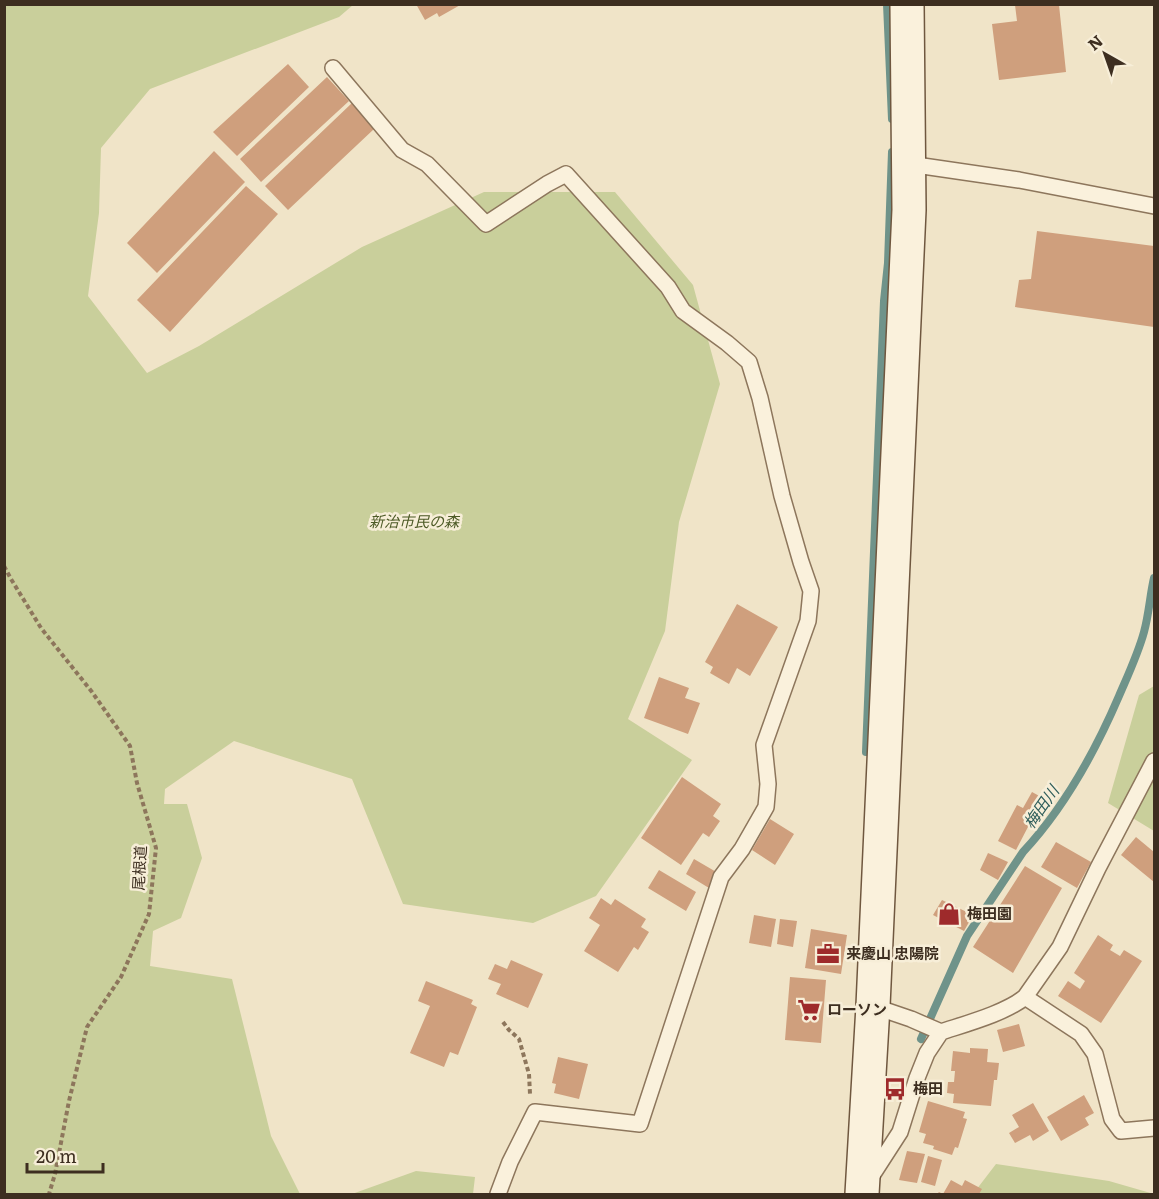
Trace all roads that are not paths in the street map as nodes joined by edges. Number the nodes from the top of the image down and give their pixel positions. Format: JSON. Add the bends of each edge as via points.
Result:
{"nodes":[{"id":1,"x":907,"y":4,"type":"edge"},
{"id":2,"x":333,"y":68,"type":"dead end"},
{"id":3,"x":909,"y":164,"type":"junction"},
{"id":4,"x":1155,"y":206,"type":"edge"},
{"id":5,"x":1153,"y":767,"type":"edge"},
{"id":6,"x":1025,"y":997,"type":"junction"},
{"id":7,"x":873,"y":1006,"type":"junction"},
{"id":8,"x":939,"y":1032,"type":"junction"},
{"id":9,"x":1155,"y":1128,"type":"edge"},
{"id":10,"x":862,"y":1193,"type":"edge"},
{"id":11,"x":498,"y":1194,"type":"edge"}],
"edges":[{"from":1,"to":3,"type":"street"},
{"from":2,"to":11,"type":"lane","via":[[402,150],[427,164],[486,224],[566,174],[668,287],[683,311],[749,362],[782,496],[811,591],[808,621],[764,745],[766,807],[721,877],[640,1124],[535,1112]]},
{"from":3,"to":4,"type":"lane"},
{"from":3,"to":7,"type":"street"},
{"from":5,"to":6,"type":"lane","via":[[1060,947]]},
{"from":6,"to":8,"type":"lane","via":[[983,1018]]},
{"from":6,"to":9,"type":"lane","via":[[1081,1034],[1095,1054],[1113,1119],[1121,1131]]},
{"from":7,"to":8,"type":"lane"},
{"from":7,"to":10,"type":"street"},
{"from":8,"to":10,"type":"lane","via":[[923,1061],[900,1132]]}]}
